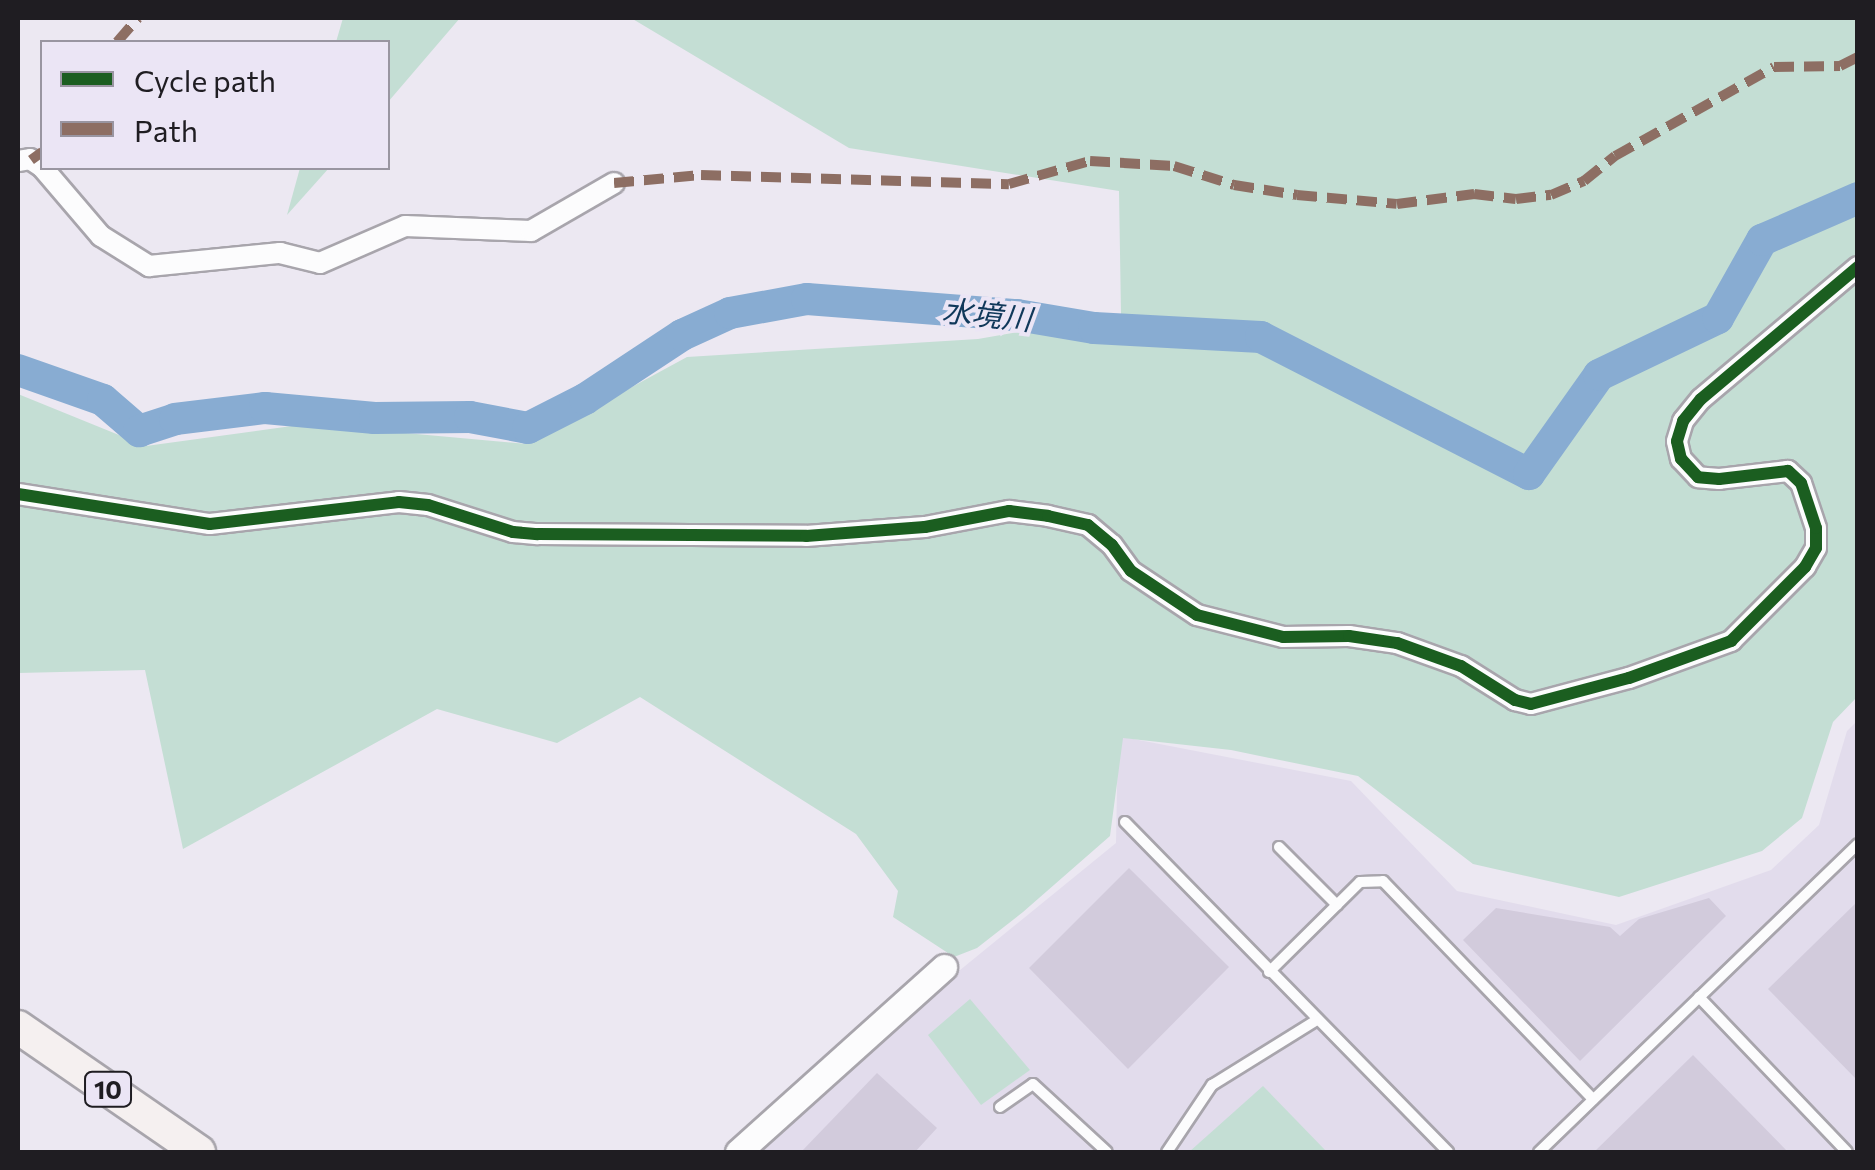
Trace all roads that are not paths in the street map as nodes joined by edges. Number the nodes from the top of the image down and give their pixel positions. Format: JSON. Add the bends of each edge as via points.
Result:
{"nodes":[{"id":1,"x":44,"y":170,"type":"edge"},
{"id":2,"x":614,"y":184,"type":"dead end"},
{"id":3,"x":1858,"y":267,"type":"edge"},
{"id":4,"x":18,"y":494,"type":"edge"},
{"id":5,"x":1125,"y":822,"type":"dead end"},
{"id":6,"x":1858,"y":844,"type":"edge"},
{"id":7,"x":1279,"y":847,"type":"dead end"},
{"id":8,"x":1337,"y":905,"type":"junction"},
{"id":9,"x":944,"y":967,"type":"dead end"},
{"id":10,"x":1269,"y":972,"type":"junction"},
{"id":11,"x":1699,"y":997,"type":"junction"},
{"id":12,"x":1316,"y":1020,"type":"junction"},
{"id":13,"x":18,"y":1027,"type":"edge"},
{"id":14,"x":1593,"y":1099,"type":"junction"},
{"id":15,"x":1000,"y":1107,"type":"dead end"},
{"id":16,"x":199,"y":1152,"type":"edge"},
{"id":17,"x":738,"y":1152,"type":"edge"},
{"id":18,"x":1107,"y":1152,"type":"edge"},
{"id":19,"x":1167,"y":1152,"type":"edge"},
{"id":20,"x":1448,"y":1152,"type":"edge"},
{"id":21,"x":1539,"y":1152,"type":"edge"},
{"id":22,"x":1847,"y":1152,"type":"edge"}],
"edges":[{"from":1,"to":2,"type":"street","via":[[102,236],[149,266],[280,253],[320,264],[404,226],[531,230]]},
{"from":3,"to":4,"type":"street","via":[[1701,398],[1676,440],[1681,459],[1698,477],[1788,471],[1801,483],[1816,528],[1816,548],[1805,567],[1731,641],[1531,704],[1460,666],[1397,643],[1282,637],[1197,615],[1130,570],[1088,525],[1048,516],[1009,511],[925,527],[806,536],[538,534],[399,502],[210,524]]},
{"from":5,"to":10,"type":"lane"},
{"from":6,"to":11,"type":"lane"},
{"from":7,"to":8,"type":"lane"},
{"from":8,"to":10,"type":"lane"},
{"from":8,"to":14,"type":"lane","via":[[1360,882],[1383,881]]},
{"from":9,"to":17,"type":"street"},
{"from":10,"to":12,"type":"lane"},
{"from":11,"to":14,"type":"lane"},
{"from":11,"to":22,"type":"lane"},
{"from":12,"to":19,"type":"lane","via":[[1212,1085]]},
{"from":12,"to":20,"type":"lane"},
{"from":13,"to":16,"type":"main road","number":"10"},
{"from":14,"to":21,"type":"lane"},
{"from":15,"to":18,"type":"lane","via":[[1033,1084]]}]}
